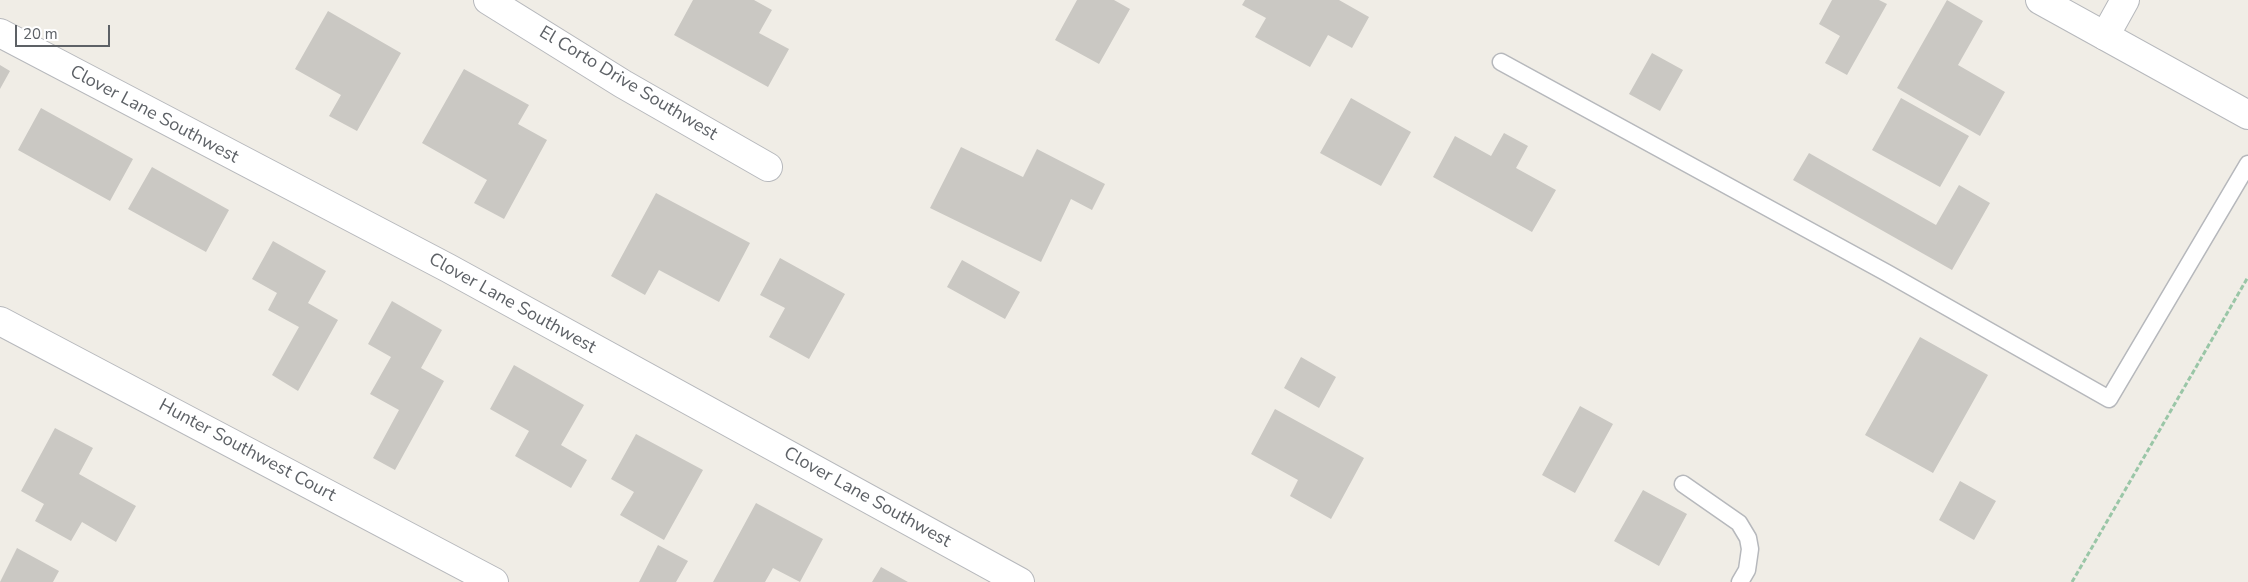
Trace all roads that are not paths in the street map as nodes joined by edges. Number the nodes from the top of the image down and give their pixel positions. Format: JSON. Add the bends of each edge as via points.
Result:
{"nodes":[{"id":1,"x":488,"y":0,"type":"edge"},
{"id":2,"x":2040,"y":0,"type":"edge"},
{"id":3,"x":2125,"y":0,"type":"edge"},
{"id":4,"x":0,"y":32,"type":"edge"},
{"id":5,"x":2105,"y":36,"type":"junction"},
{"id":6,"x":1501,"y":62,"type":"dead end"},
{"id":7,"x":2248,"y":115,"type":"edge"},
{"id":8,"x":2248,"y":164,"type":"edge"},
{"id":9,"x":768,"y":167,"type":"dead end"},
{"id":10,"x":0,"y":321,"type":"edge"},
{"id":11,"x":1682,"y":484,"type":"dead end"},
{"id":12,"x":494,"y":582,"type":"edge"},
{"id":13,"x":1020,"y":582,"type":"edge"},
{"id":14,"x":1740,"y":582,"type":"edge"}],
"edges":[{"from":1,"to":9,"type":"street","name":"El Corto Drive Southwest","via":[[623,84]]},
{"from":2,"to":5,"type":"street"},
{"from":3,"to":5,"type":"street"},
{"from":4,"to":13,"type":"street","name":"Clover Lane Southwest","via":[[448,268]]},
{"from":5,"to":7,"type":"street"},
{"from":6,"to":8,"type":"lane","via":[[1887,272],[2109,399]]},
{"from":10,"to":12,"type":"street","name":"Hunter Southwest Court"},
{"from":11,"to":14,"type":"lane","via":[[1739,523],[1748,538],[1747,570]]}]}
